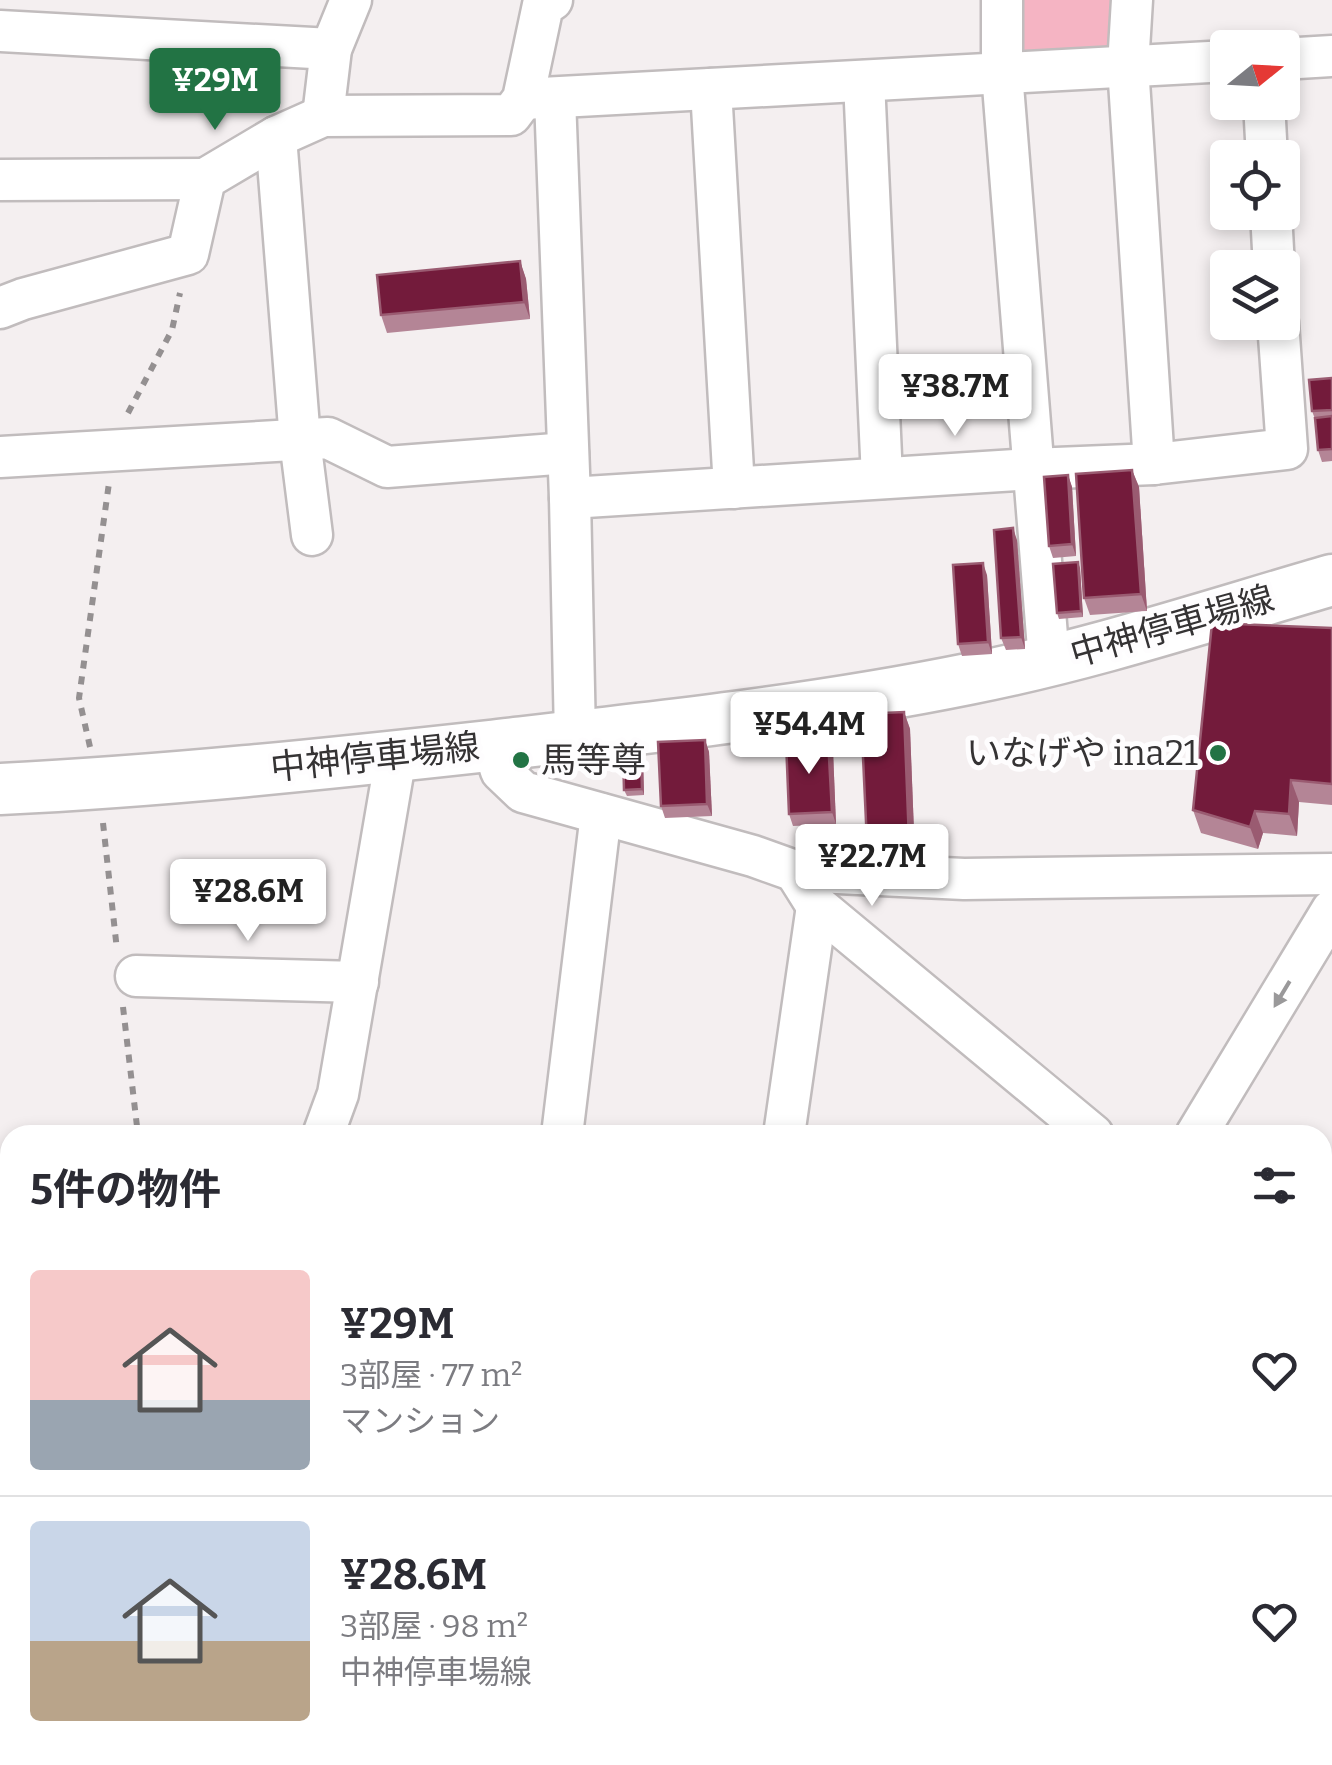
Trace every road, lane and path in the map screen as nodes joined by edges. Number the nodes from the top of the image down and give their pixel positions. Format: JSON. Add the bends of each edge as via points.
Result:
{"nodes":[{"id":1,"x":351,"y":0,"type":"edge"},
{"id":2,"x":552,"y":0,"type":"edge"},
{"id":3,"x":1002,"y":0,"type":"edge"},
{"id":4,"x":1132,"y":0,"type":"edge"},
{"id":5,"x":0,"y":31,"type":"edge"},
{"id":6,"x":331,"y":50,"type":"junction"},
{"id":7,"x":1332,"y":56,"type":"edge"},
{"id":8,"x":1300,"y":58,"type":"edge"},
{"id":9,"x":1210,"y":62,"type":"edge"},
{"id":10,"x":1128,"y":66,"type":"junction"},
{"id":11,"x":1002,"y":73,"type":"junction"},
{"id":12,"x":864,"y":81,"type":"junction"},
{"id":13,"x":711,"y":89,"type":"junction"},
{"id":14,"x":540,"y":99,"type":"junction"},
{"id":15,"x":324,"y":116,"type":"junction"},
{"id":16,"x":276,"y":137,"type":"junction"},
{"id":17,"x":0,"y":180,"type":"edge"},
{"id":18,"x":205,"y":180,"type":"junction"},
{"id":19,"x":188,"y":254,"type":"junction"},
{"id":20,"x":0,"y":308,"type":"edge"},
{"id":21,"x":1285,"y":340,"type":"edge"},
{"id":22,"x":300,"y":440,"type":"junction"},
{"id":23,"x":114,"y":451,"type":"junction"},
{"id":24,"x":568,"y":453,"type":"junction"},
{"id":25,"x":0,"y":457,"type":"edge"},
{"id":26,"x":1154,"y":464,"type":"junction"},
{"id":27,"x":1032,"y":469,"type":"junction"},
{"id":28,"x":882,"y":478,"type":"junction"},
{"id":29,"x":734,"y":488,"type":"junction"},
{"id":30,"x":570,"y":498,"type":"junction"},
{"id":31,"x":312,"y":535,"type":"dead end"},
{"id":32,"x":1332,"y":580,"type":"edge"},
{"id":33,"x":1048,"y":661,"type":"junction"},
{"id":34,"x":575,"y":737,"type":"junction"},
{"id":35,"x":493,"y":746,"type":"junction"},
{"id":36,"x":396,"y":756,"type":"junction"},
{"id":37,"x":99,"y":784,"type":"junction"},
{"id":38,"x":0,"y":789,"type":"edge"},
{"id":39,"x":601,"y":814,"type":"junction"},
{"id":40,"x":795,"y":871,"type":"junction"},
{"id":41,"x":1332,"y":874,"type":"edge"},
{"id":42,"x":817,"y":906,"type":"junction"},
{"id":43,"x":1332,"y":910,"type":"edge"},
{"id":44,"x":136,"y":976,"type":"dead end"},
{"id":45,"x":358,"y":982,"type":"junction"},
{"id":46,"x":327,"y":1125,"type":"edge"},
{"id":47,"x":563,"y":1125,"type":"edge"},
{"id":48,"x":785,"y":1125,"type":"edge"},
{"id":49,"x":1081,"y":1125,"type":"edge"},
{"id":50,"x":1202,"y":1125,"type":"edge"}],
"edges":[{"from":1,"to":6,"type":"street"},
{"from":2,"to":14,"type":"street","via":[[543,5]]},
{"from":3,"to":11,"type":"street"},
{"from":4,"to":10,"type":"street"},
{"from":5,"to":6,"type":"street"},
{"from":6,"to":15,"type":"street"},
{"from":7,"to":8,"type":"street"},
{"from":9,"to":10,"type":"street"},
{"from":10,"to":11,"type":"street"},
{"from":10,"to":26,"type":"street"},
{"from":11,"to":12,"type":"street"},
{"from":11,"to":27,"type":"street"},
{"from":12,"to":13,"type":"street"},
{"from":12,"to":28,"type":"street"},
{"from":13,"to":14,"type":"street"},
{"from":13,"to":29,"type":"street"},
{"from":14,"to":15,"type":"street","via":[[511,116]]},
{"from":14,"to":24,"type":"street"},
{"from":15,"to":16,"type":"street"},
{"from":16,"to":18,"type":"street"},
{"from":16,"to":22,"type":"street"},
{"from":17,"to":18,"type":"street"},
{"from":18,"to":19,"type":"street"},
{"from":19,"to":20,"type":"street"},
{"from":19,"to":23,"type":"path","via":[[172,330]]},
{"from":21,"to":26,"type":"street","via":[[1299,380],[1286,449]]},
{"from":22,"to":23,"type":"street"},
{"from":22,"to":24,"type":"street","via":[[328,438],[387,467]]},
{"from":22,"to":31,"type":"street"},
{"from":23,"to":25,"type":"street"},
{"from":23,"to":37,"type":"path","via":[[79,698]]},
{"from":24,"to":30,"type":"street"},
{"from":26,"to":27,"type":"street"},
{"from":27,"to":28,"type":"street"},
{"from":27,"to":33,"type":"street"},
{"from":28,"to":29,"type":"street"},
{"from":29,"to":30,"type":"street"},
{"from":30,"to":34,"type":"street"},
{"from":32,"to":33,"type":"main road","name":"中神停車場線"},
{"from":33,"to":34,"type":"main road","name":"中神停車場線","via":[[788,710]]},
{"from":34,"to":35,"type":"main road","name":"中神停車場線"},
{"from":35,"to":36,"type":"main road","name":"中神停車場線"},
{"from":35,"to":39,"type":"street","via":[[501,771],[523,792]]},
{"from":36,"to":37,"type":"main road","name":"中神停車場線"},
{"from":36,"to":45,"type":"street"},
{"from":37,"to":38,"type":"main road","name":"中神停車場線"},
{"from":39,"to":40,"type":"street"},
{"from":39,"to":47,"type":"street"},
{"from":40,"to":41,"type":"street","via":[[964,879]]},
{"from":40,"to":42,"type":"street"},
{"from":42,"to":48,"type":"street"},
{"from":42,"to":49,"type":"street"},
{"from":43,"to":50,"type":"street","one_way":true},
{"from":44,"to":45,"type":"street"},
{"from":45,"to":46,"type":"street"}]}
